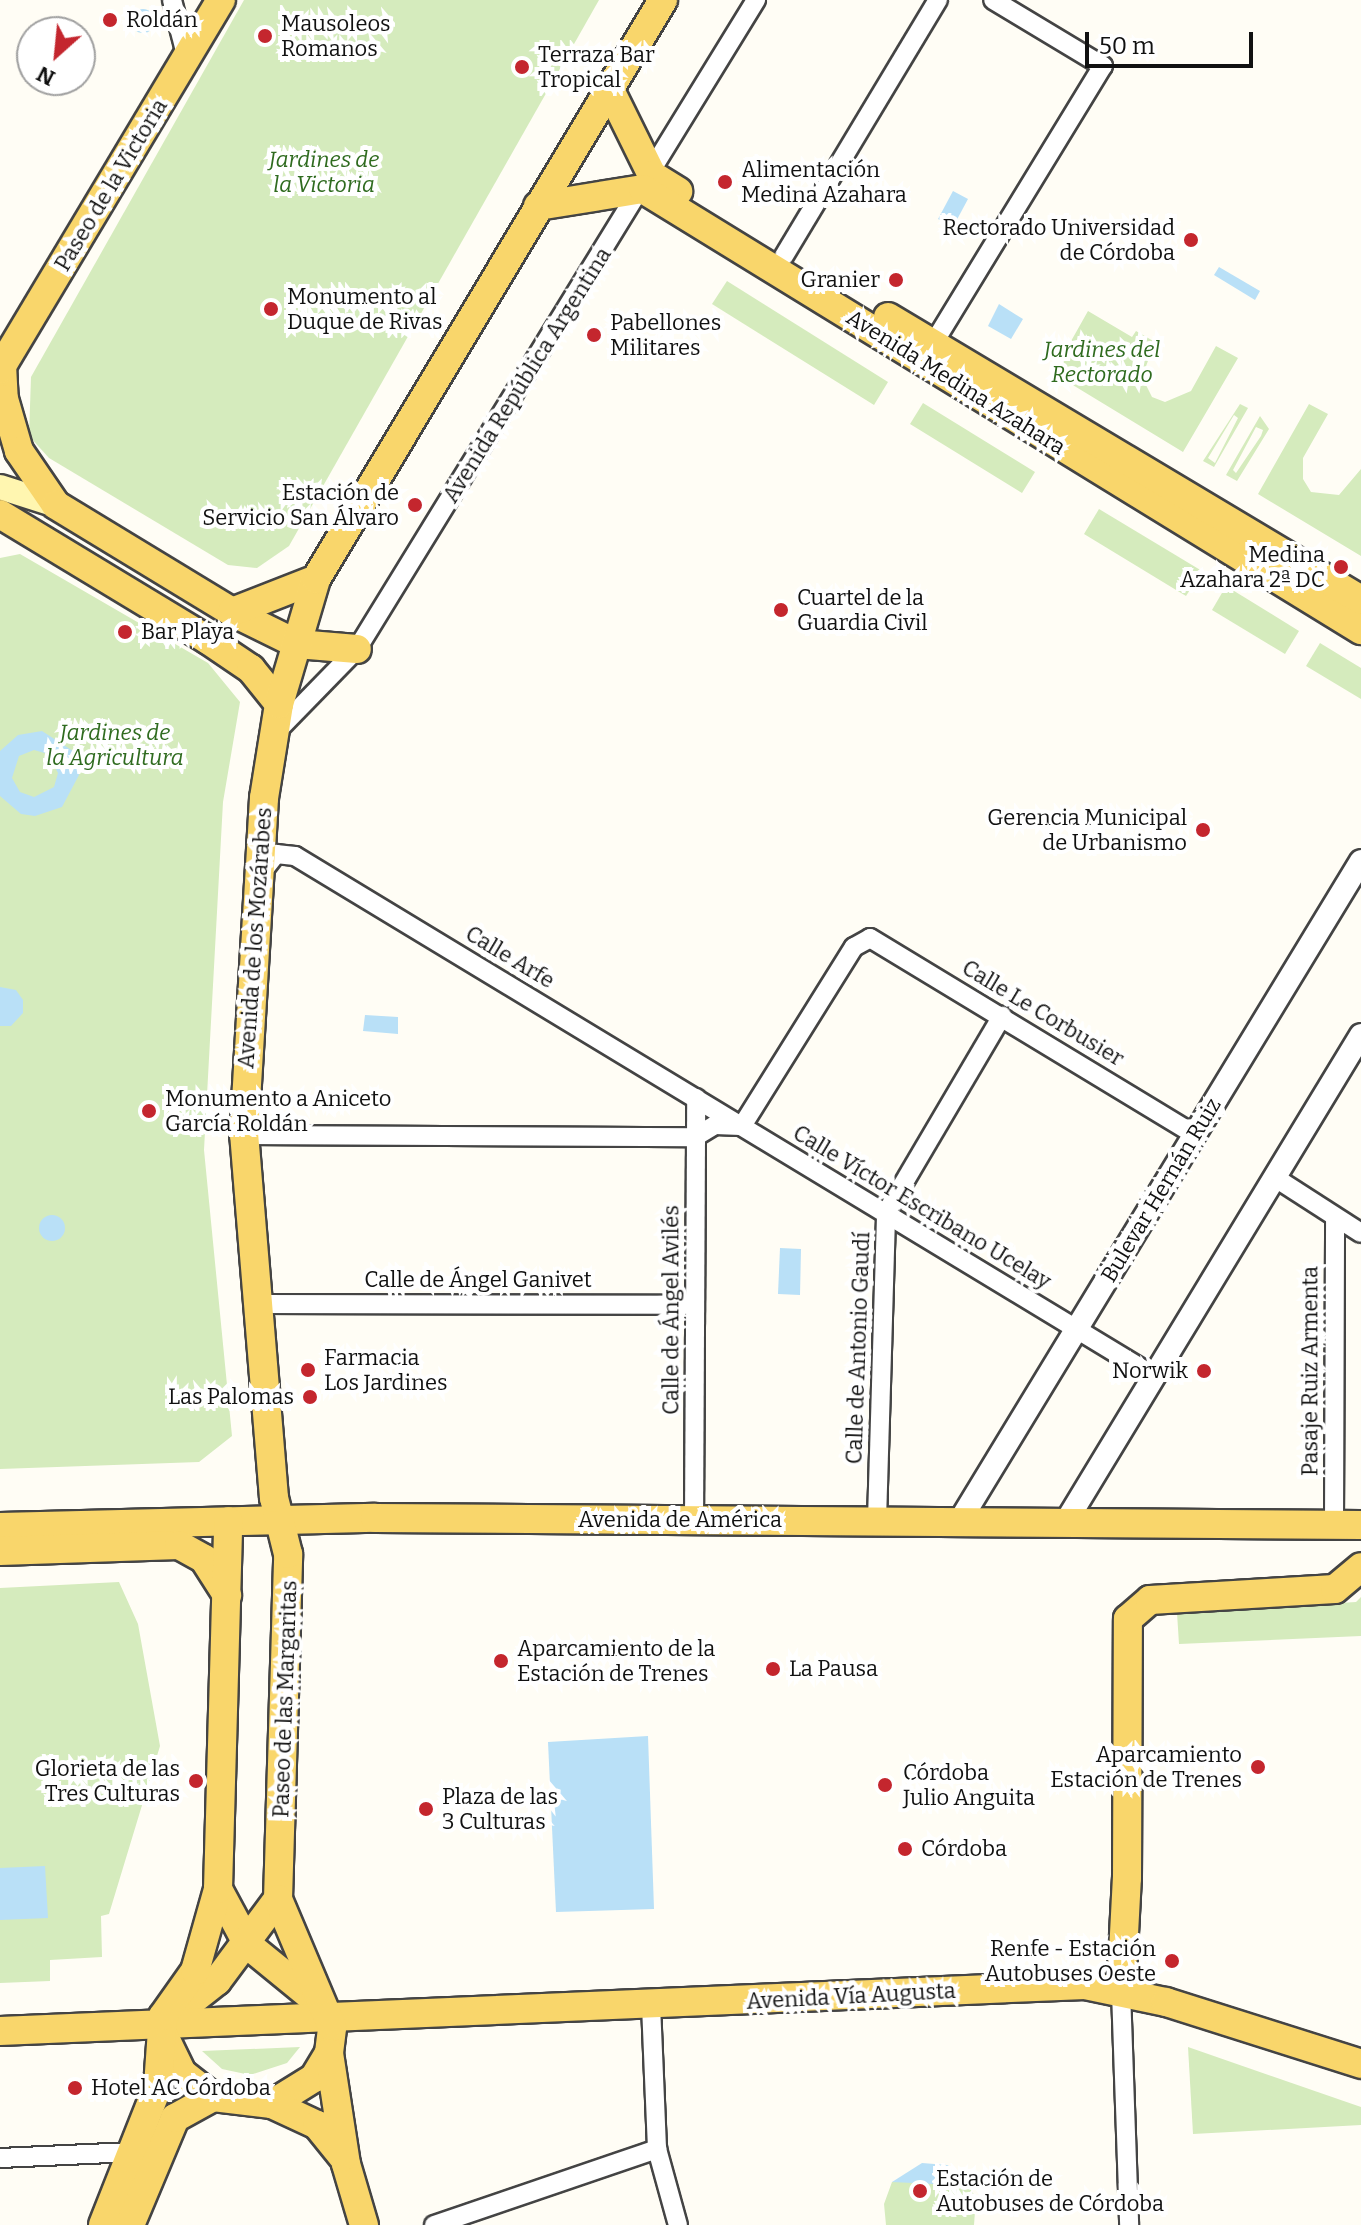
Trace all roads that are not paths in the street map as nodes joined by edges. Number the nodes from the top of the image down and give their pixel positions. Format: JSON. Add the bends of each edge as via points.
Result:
{"nodes":[{"id":1,"x":172,"y":0,"type":"edge"},
{"id":2,"x":221,"y":0,"type":"edge"},
{"id":3,"x":663,"y":0,"type":"edge"},
{"id":4,"x":756,"y":0,"type":"edge"},
{"id":5,"x":938,"y":0,"type":"edge"},
{"id":6,"x":993,"y":0,"type":"edge"},
{"id":7,"x":187,"y":59,"type":"junction"},
{"id":8,"x":609,"y":88,"type":"junction"},
{"id":9,"x":648,"y":182,"type":"junction"},
{"id":10,"x":538,"y":206,"type":"junction"},
{"id":11,"x":784,"y":256,"type":"junction"},
{"id":12,"x":933,"y":344,"type":"junction"},
{"id":13,"x":1,"y":367,"type":"edge"},
{"id":14,"x":0,"y":487,"type":"edge"},
{"id":15,"x":56,"y":505,"type":"junction"},
{"id":16,"x":0,"y":514,"type":"edge"},
{"id":17,"x":316,"y":579,"type":"junction"},
{"id":18,"x":1361,"y":600,"type":"edge"},
{"id":19,"x":232,"y":612,"type":"junction"},
{"id":20,"x":1361,"y":630,"type":"edge"},
{"id":21,"x":297,"y":644,"type":"junction"},
{"id":22,"x":357,"y":649,"type":"junction"},
{"id":23,"x":279,"y":704,"type":"junction"},
{"id":24,"x":275,"y":733,"type":"junction"},
{"id":25,"x":1361,"y":861,"type":"edge"},
{"id":26,"x":258,"y":878,"type":"junction"},
{"id":27,"x":1002,"y":1016,"type":"junction"},
{"id":28,"x":1361,"y":1035,"type":"edge"},
{"id":29,"x":696,"y":1098,"type":"junction"},
{"id":30,"x":742,"y":1126,"type":"junction"},
{"id":31,"x":244,"y":1135,"type":"junction"},
{"id":32,"x":1195,"y":1135,"type":"junction"},
{"id":33,"x":695,"y":1137,"type":"junction"},
{"id":34,"x":1274,"y":1177,"type":"junction"},
{"id":35,"x":886,"y":1213,"type":"junction"},
{"id":36,"x":1335,"y":1217,"type":"junction"},
{"id":37,"x":1361,"y":1233,"type":"edge"},
{"id":38,"x":260,"y":1304,"type":"junction"},
{"id":39,"x":695,"y":1305,"type":"junction"},
{"id":40,"x":1077,"y":1329,"type":"junction"},
{"id":41,"x":1154,"y":1376,"type":"junction"},
{"id":42,"x":270,"y":1446,"type":"joint"},
{"id":43,"x":279,"y":1519,"type":"junction"},
{"id":44,"x":961,"y":1519,"type":"junction"},
{"id":45,"x":877,"y":1520,"type":"junction"},
{"id":46,"x":1067,"y":1520,"type":"junction"},
{"id":47,"x":228,"y":1521,"type":"junction"},
{"id":48,"x":694,"y":1521,"type":"junction"},
{"id":49,"x":1347,"y":1525,"type":"edge"},
{"id":50,"x":0,"y":1527,"type":"edge"},
{"id":51,"x":0,"y":1551,"type":"edge"},
{"id":52,"x":1361,"y":1567,"type":"edge"},
{"id":53,"x":227,"y":1596,"type":"junction"},
{"id":54,"x":218,"y":1889,"type":"junction"},
{"id":55,"x":278,"y":1899,"type":"junction"},
{"id":56,"x":248,"y":1945,"type":"junction"},
{"id":57,"x":1121,"y":1991,"type":"junction"},
{"id":58,"x":651,"y":2005,"type":"junction"},
{"id":59,"x":329,"y":2015,"type":"junction"},
{"id":60,"x":161,"y":2025,"type":"junction"},
{"id":61,"x":0,"y":2031,"type":"edge"},
{"id":62,"x":329,"y":2053,"type":"junction"},
{"id":63,"x":1361,"y":2064,"type":"edge"},
{"id":64,"x":213,"y":2097,"type":"junction"},
{"id":65,"x":272,"y":2104,"type":"junction"},
{"id":66,"x":657,"y":2149,"type":"junction"},
{"id":67,"x":133,"y":2152,"type":"junction"},
{"id":68,"x":0,"y":2158,"type":"edge"},
{"id":69,"x":346,"y":2164,"type":"junction"},
{"id":70,"x":103,"y":2225,"type":"edge"},
{"id":71,"x":130,"y":2225,"type":"edge"},
{"id":72,"x":364,"y":2225,"type":"edge"},
{"id":73,"x":434,"y":2225,"type":"edge"},
{"id":74,"x":678,"y":2225,"type":"edge"},
{"id":75,"x":1129,"y":2225,"type":"edge"}],
"edges":[{"from":1,"to":7,"type":"street"},
{"from":2,"to":7,"type":"main road","name":"Paseo de la Victoria"},
{"from":3,"to":8,"type":"main road"},
{"from":4,"to":9,"type":"street","name":"Avenida República Argentina"},
{"from":5,"to":11,"type":"street"},
{"from":6,"to":12,"type":"street","via":[[1103,66]]},
{"from":7,"to":13,"type":"main road","name":"Paseo de la Victoria"},
{"from":8,"to":9,"type":"main road"},
{"from":8,"to":10,"type":"main road"},
{"from":9,"to":10,"type":"main road"},
{"from":9,"to":11,"type":"main road","name":"Avenida Medina Azahara"},
{"from":9,"to":20,"type":"main road","name":"Avenida Medina Azahara"},
{"from":9,"to":22,"type":"street","name":"Avenida República Argentina"},
{"from":10,"to":17,"type":"main road"},
{"from":11,"to":12,"type":"main road","name":"Avenida Medina Azahara"},
{"from":12,"to":18,"type":"main road","name":"Avenida Medina Azahara"},
{"from":13,"to":15,"type":"main road","via":[[19,451]]},
{"from":14,"to":15,"type":"main road"},
{"from":15,"to":19,"type":"main road"},
{"from":16,"to":23,"type":"main road","via":[[251,669]]},
{"from":17,"to":19,"type":"main road"},
{"from":17,"to":21,"type":"main road","name":"Avenida de los Mozárabes"},
{"from":19,"to":21,"type":"main road"},
{"from":21,"to":22,"type":"main road"},
{"from":21,"to":23,"type":"main road","name":"Avenida de los Mozárabes"},
{"from":22,"to":24,"type":"street","name":"Avenida República Argentina"},
{"from":23,"to":24,"type":"main road","name":"Avenida de los Mozárabes"},
{"from":24,"to":26,"type":"main road","name":"Avenida de los Mozárabes"},
{"from":25,"to":32,"type":"street","name":"Bulevar Hernán Ruiz"},
{"from":26,"to":29,"type":"street","name":"Calle Arfe","via":[[276,854],[295,856]]},
{"from":26,"to":31,"type":"main road","name":"Avenida de los Mozárabes"},
{"from":27,"to":30,"type":"street","name":"Calle Le Corbusier","via":[[878,941],[864,939],[854,947]]},
{"from":27,"to":32,"type":"street","name":"Calle Le Corbusier"},
{"from":27,"to":35,"type":"street","name":"Calle de Antonio Gaudí"},
{"from":28,"to":34,"type":"street"},
{"from":29,"to":30,"type":"street","name":"Calle Arfe"},
{"from":29,"to":33,"type":"street","name":"Calle de Ángel Avilés"},
{"from":30,"to":33,"type":"street","via":[[715,1125]]},
{"from":30,"to":35,"type":"street","name":"Calle Víctor Escribano Ucelay"},
{"from":31,"to":33,"type":"street"},
{"from":31,"to":38,"type":"main road","name":"Avenida de los Mozárabes"},
{"from":32,"to":40,"type":"street","name":"Bulevar Hernán Ruiz"},
{"from":33,"to":39,"type":"street","name":"Calle de Ángel Avilés"},
{"from":34,"to":36,"type":"street"},
{"from":34,"to":41,"type":"street"},
{"from":35,"to":40,"type":"street","name":"Calle Víctor Escribano Ucelay"},
{"from":35,"to":45,"type":"street","name":"Calle de Antonio Gaudí"},
{"from":36,"to":37,"type":"street"},
{"from":36,"to":49,"type":"street","name":"Pasaje Ruiz Armenta"},
{"from":38,"to":39,"type":"street","name":"Calle de Ángel Ganivet"},
{"from":38,"to":42,"type":"main road","name":"Avenida de los Mozárabes"},
{"from":39,"to":48,"type":"street","name":"Calle de Ángel Avilés"},
{"from":40,"to":41,"type":"street","name":"Calle Víctor Escribano Ucelay"},
{"from":40,"to":44,"type":"street","name":"Bulevar Hernán Ruiz"},
{"from":41,"to":46,"type":"street"},
{"from":42,"to":43,"type":"main road","name":"Paseo de las Margaritas"},
{"from":43,"to":47,"type":"main road","name":"Avenida de América"},
{"from":43,"to":48,"type":"main road","name":"Avenida de América"},
{"from":43,"to":55,"type":"main road","name":"Paseo de las Margaritas","via":[[289,1575]]},
{"from":44,"to":45,"type":"main road","name":"Avenida de América"},
{"from":44,"to":46,"type":"main road","name":"Avenida de América"},
{"from":45,"to":48,"type":"main road","name":"Avenida de América"},
{"from":46,"to":49,"type":"main road","name":"Avenida de América"},
{"from":47,"to":50,"type":"main road","name":"Avenida de América"},
{"from":47,"to":53,"type":"main road"},
{"from":51,"to":53,"type":"main road","via":[[170,1544],[204,1559]]},
{"from":52,"to":57,"type":"main road","via":[[1335,1589],[1150,1600],[1128,1619]]},
{"from":53,"to":54,"type":"main road"},
{"from":54,"to":56,"type":"main road"},
{"from":54,"to":60,"type":"main road","via":[[195,1971],[166,2008]]},
{"from":55,"to":56,"type":"main road"},
{"from":55,"to":59,"type":"main road"},
{"from":56,"to":59,"type":"main road"},
{"from":56,"to":60,"type":"main road","via":[[204,1994]]},
{"from":57,"to":58,"type":"main road","name":"Avenida Vía Augusta","via":[[1085,1985]]},
{"from":57,"to":63,"type":"main road","name":"Avenida Vía Augusta"},
{"from":57,"to":75,"type":"street"},
{"from":58,"to":59,"type":"main road","name":"Avenida Vía Augusta"},
{"from":58,"to":66,"type":"street"},
{"from":59,"to":60,"type":"main road"},
{"from":59,"to":62,"type":"main road"},
{"from":60,"to":61,"type":"main road"},
{"from":60,"to":64,"type":"main road","via":[[182,2073]]},
{"from":60,"to":67,"type":"main road","via":[[158,2086]]},
{"from":62,"to":65,"type":"main road","via":[[307,2086]]},
{"from":62,"to":69,"type":"main road"},
{"from":64,"to":65,"type":"main road"},
{"from":64,"to":71,"type":"main road","via":[[175,2118]]},
{"from":65,"to":69,"type":"main road","via":[[317,2125]]},
{"from":66,"to":73,"type":"street"},
{"from":66,"to":74,"type":"street"},
{"from":67,"to":68,"type":"street"},
{"from":67,"to":70,"type":"main road"},
{"from":69,"to":72,"type":"main road"}]}
